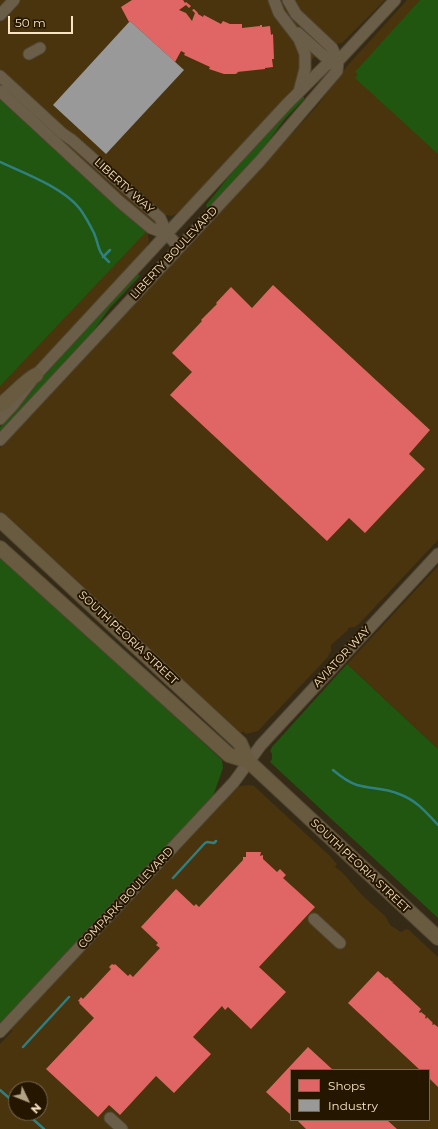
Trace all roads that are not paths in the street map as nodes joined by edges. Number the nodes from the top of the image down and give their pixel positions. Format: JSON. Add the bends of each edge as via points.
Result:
{"nodes":[{"id":1,"x":14,"y":0,"type":"edge"},
{"id":2,"x":274,"y":0,"type":"edge"},
{"id":3,"x":288,"y":0,"type":"edge"},
{"id":4,"x":395,"y":0,"type":"edge"},
{"id":5,"x":0,"y":15,"type":"edge"},
{"id":6,"x":292,"y":30,"type":"junction"},
{"id":7,"x":40,"y":48,"type":"dead end"},
{"id":8,"x":29,"y":54,"type":"dead end"},
{"id":9,"x":338,"y":61,"type":"junction"},
{"id":10,"x":0,"y":76,"type":"edge"},
{"id":11,"x":0,"y":91,"type":"edge"},
{"id":12,"x":298,"y":94,"type":"junction"},
{"id":13,"x":167,"y":234,"type":"junction"},
{"id":14,"x":179,"y":247,"type":"junction"},
{"id":15,"x":36,"y":375,"type":"junction"},
{"id":16,"x":0,"y":405,"type":"edge"},
{"id":17,"x":0,"y":419,"type":"edge"},
{"id":18,"x":0,"y":440,"type":"edge"},
{"id":19,"x":0,"y":520,"type":"edge"},
{"id":20,"x":0,"y":548,"type":"edge"},
{"id":21,"x":438,"y":554,"type":"edge"},
{"id":22,"x":248,"y":761,"type":"junction"},
{"id":23,"x":314,"y":919,"type":"dead end"},
{"id":24,"x":438,"y":938,"type":"edge"},
{"id":25,"x":340,"y":943,"type":"dead end"},
{"id":26,"x":0,"y":1032,"type":"edge"},
{"id":27,"x":110,"y":1118,"type":"dead end"},
{"id":28,"x":122,"y":1129,"type":"edge"}],
"edges":[{"from":1,"to":5,"type":"street"},
{"from":2,"to":6,"type":"street","via":[[282,18]]},
{"from":3,"to":9,"type":"street","via":[[296,14],[332,48]]},
{"from":4,"to":9,"type":"street","name":"LIBERTY BOULEVARD"},
{"from":6,"to":9,"type":"street","via":[[324,56]]},
{"from":6,"to":12,"type":"street","via":[[302,46],[305,58],[305,72]]},
{"from":7,"to":8,"type":"street"},
{"from":9,"to":12,"type":"street","name":"LIBERTY BOULEVARD","via":[[326,65]]},
{"from":9,"to":14,"type":"street","name":"LIBERTY BOULEVARD","via":[[337,71],[260,161]]},
{"from":10,"to":13,"type":"street","name":"LIBERTY WAY","via":[[160,218]]},
{"from":11,"to":13,"type":"street","name":"LIBERTY WAY","via":[[120,202],[151,228]]},
{"from":12,"to":13,"type":"street","name":"LIBERTY BOULEVARD"},
{"from":13,"to":14,"type":"street"},
{"from":13,"to":15,"type":"street","name":"LIBERTY BOULEVARD"},
{"from":14,"to":18,"type":"street","name":"LIBERTY BOULEVARD"},
{"from":15,"to":16,"type":"main road"},
{"from":15,"to":17,"type":"street","name":"LIBERTY BOULEVARD"},
{"from":19,"to":22,"type":"main road","name":"SOUTH PEORIA STREET","via":[[240,743]]},
{"from":20,"to":22,"type":"main road","name":"SOUTH PEORIA STREET","via":[[229,755]]},
{"from":21,"to":22,"type":"street","name":"AVIATOR WAY"},
{"from":22,"to":24,"type":"main road","name":"SOUTH PEORIA STREET"},
{"from":22,"to":26,"type":"street","name":"COMPARK BOULEVARD","via":[[234,782]]},
{"from":23,"to":25,"type":"street"},
{"from":27,"to":28,"type":"street"}]}
